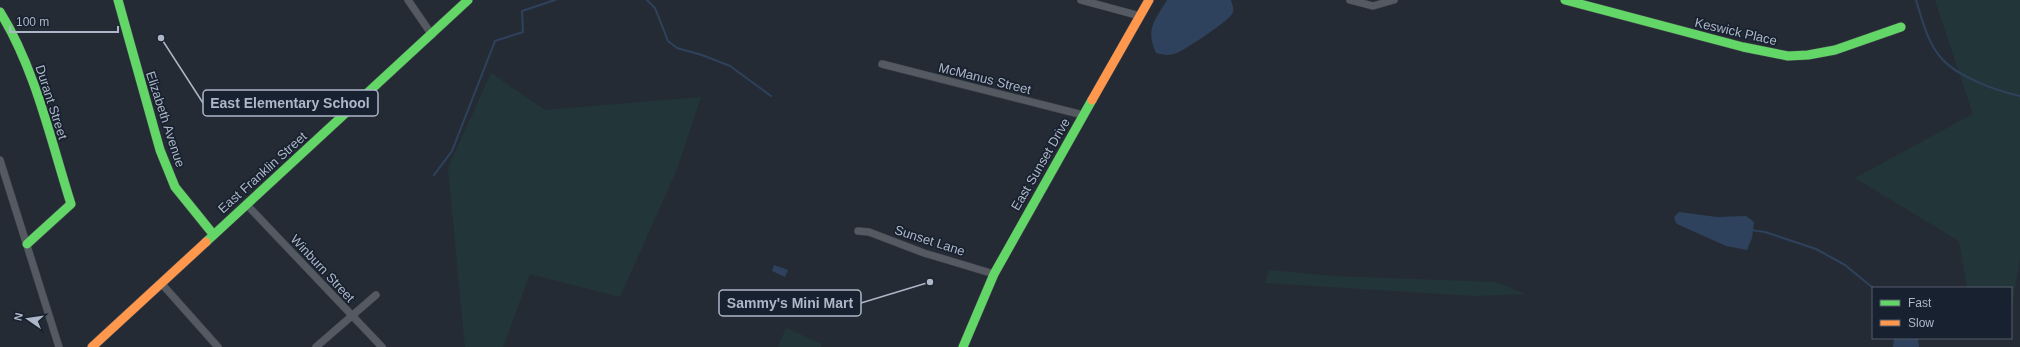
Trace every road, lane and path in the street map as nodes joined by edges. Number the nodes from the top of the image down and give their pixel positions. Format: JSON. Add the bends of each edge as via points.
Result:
{"nodes":[{"id":1,"x":118,"y":0,"type":"edge"},
{"id":2,"x":408,"y":0,"type":"edge"},
{"id":3,"x":468,"y":0,"type":"edge"},
{"id":4,"x":1081,"y":0,"type":"edge"},
{"id":5,"x":1149,"y":0,"type":"edge"},
{"id":6,"x":1350,"y":0,"type":"edge"},
{"id":7,"x":1394,"y":0,"type":"edge"},
{"id":8,"x":1565,"y":0,"type":"edge"},
{"id":9,"x":0,"y":12,"type":"edge"},
{"id":10,"x":1140,"y":16,"type":"junction"},
{"id":11,"x":1901,"y":27,"type":"dead end"},
{"id":12,"x":432,"y":35,"type":"junction"},
{"id":13,"x":882,"y":64,"type":"dead end"},
{"id":14,"x":1083,"y":115,"type":"junction"},
{"id":15,"x":0,"y":160,"type":"edge"},
{"id":16,"x":247,"y":204,"type":"junction"},
{"id":17,"x":858,"y":231,"type":"dead end"},
{"id":18,"x":213,"y":234,"type":"junction"},
{"id":19,"x":27,"y":244,"type":"junction"},
{"id":20,"x":994,"y":274,"type":"junction"},
{"id":21,"x":160,"y":283,"type":"junction"},
{"id":22,"x":376,"y":295,"type":"dead end"},
{"id":23,"x":351,"y":315,"type":"junction"},
{"id":24,"x":60,"y":347,"type":"edge"},
{"id":25,"x":92,"y":347,"type":"edge"},
{"id":26,"x":218,"y":347,"type":"edge"},
{"id":27,"x":316,"y":347,"type":"edge"},
{"id":28,"x":382,"y":347,"type":"edge"},
{"id":29,"x":963,"y":347,"type":"edge"}],
"edges":[{"from":1,"to":18,"type":"street","name":"Elizabeth Avenue","via":[[160,150],[175,187]]},
{"from":2,"to":12,"type":"street"},
{"from":3,"to":12,"type":"street","name":"East Franklin Street"},
{"from":4,"to":10,"type":"street"},
{"from":5,"to":10,"type":"street","name":"East Sunset Drive"},
{"from":6,"to":7,"type":"street","via":[[1373,6]]},
{"from":8,"to":11,"type":"street","name":"Keswick Place","via":[[1743,48],[1794,56],[1819,53],[1858,43]]},
{"from":9,"to":19,"type":"street","name":"Durant Street","via":[[13,33],[28,69],[71,204]]},
{"from":10,"to":14,"type":"street","name":"East Sunset Drive"},
{"from":12,"to":16,"type":"street","name":"East Franklin Street"},
{"from":13,"to":14,"type":"street","name":"McManus Street"},
{"from":14,"to":20,"type":"street","name":"East Sunset Drive"},
{"from":15,"to":19,"type":"street"},
{"from":16,"to":18,"type":"street","name":"East Franklin Street"},
{"from":16,"to":23,"type":"street","name":"Winburn Street"},
{"from":17,"to":20,"type":"street","name":"Sunset Lane","via":[[869,232],[924,253]]},
{"from":18,"to":21,"type":"street","name":"East Franklin Street"},
{"from":19,"to":24,"type":"street"},
{"from":20,"to":29,"type":"street","name":"East Sunset Drive"},
{"from":21,"to":25,"type":"street","name":"East Franklin Street"},
{"from":21,"to":26,"type":"street"},
{"from":22,"to":23,"type":"street"},
{"from":23,"to":27,"type":"street"},
{"from":23,"to":28,"type":"street","name":"Winburn Street"}]}
